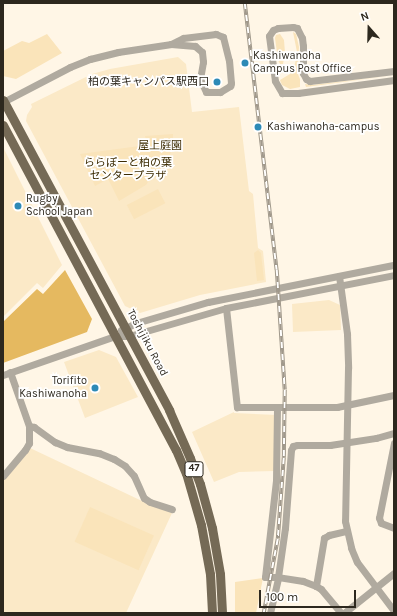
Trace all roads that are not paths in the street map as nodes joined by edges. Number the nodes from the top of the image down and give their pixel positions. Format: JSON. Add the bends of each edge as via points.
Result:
{"nodes":[{"id":1,"x":171,"y":44,"type":"junction"},
{"id":2,"x":394,"y":71,"type":"edge"},
{"id":3,"x":304,"y":77,"type":"junction"},
{"id":4,"x":394,"y":80,"type":"edge"},
{"id":5,"x":298,"y":93,"type":"junction"},
{"id":6,"x":3,"y":102,"type":"edge"},
{"id":7,"x":3,"y":125,"type":"edge"},
{"id":8,"x":394,"y":265,"type":"edge"},
{"id":9,"x":394,"y":275,"type":"edge"},
{"id":10,"x":339,"y":276,"type":"junction"},
{"id":11,"x":340,"y":285,"type":"junction"},
{"id":12,"x":226,"y":308,"type":"junction"},
{"id":13,"x":124,"y":327,"type":"junction"},
{"id":14,"x":116,"y":336,"type":"junction"},
{"id":15,"x":130,"y":336,"type":"junction"},
{"id":16,"x":7,"y":373,"type":"edge"},
{"id":17,"x":394,"y":395,"type":"edge"},
{"id":18,"x":348,"y":405,"type":"junction"},
{"id":19,"x":277,"y":408,"type":"junction"},
{"id":20,"x":30,"y":426,"type":"junction"},
{"id":21,"x":394,"y":433,"type":"edge"},
{"id":22,"x":347,"y":442,"type":"junction"},
{"id":23,"x":394,"y":443,"type":"edge"},
{"id":24,"x":3,"y":476,"type":"edge"},
{"id":25,"x":172,"y":509,"type":"dead end"},
{"id":26,"x":394,"y":528,"type":"edge"},
{"id":27,"x":347,"y":530,"type":"junction"},
{"id":28,"x":394,"y":573,"type":"edge"},
{"id":29,"x":278,"y":577,"type":"junction"},
{"id":30,"x":316,"y":586,"type":"junction"},
{"id":31,"x":376,"y":588,"type":"junction"},
{"id":32,"x":394,"y":611,"type":"edge"},
{"id":33,"x":212,"y":613,"type":"edge"},
{"id":34,"x":222,"y":613,"type":"edge"},
{"id":35,"x":270,"y":613,"type":"edge"},
{"id":36,"x":341,"y":613,"type":"edge"},
{"id":37,"x":344,"y":613,"type":"edge"}],
"edges":[{"from":1,"to":1,"type":"street","via":[[184,38],[216,34],[223,37],[229,61],[230,86],[220,92],[206,92],[200,79],[202,52],[195,46]]},
{"from":1,"to":6,"type":"street","via":[[125,50],[90,59]]},
{"from":2,"to":3,"type":"street","via":[[313,81]]},
{"from":3,"to":5,"type":"street","via":[[303,86]]},
{"from":3,"to":5,"type":"street","via":[[300,33],[293,27],[273,30],[269,40],[276,86],[282,93]]},
{"from":4,"to":5,"type":"street"},
{"from":6,"to":13,"type":"main road","name":"Toshijiku Road","number":"47"},
{"from":7,"to":14,"type":"main road","number":"47"},
{"from":8,"to":10,"type":"street"},
{"from":9,"to":11,"type":"street"},
{"from":10,"to":11,"type":"street"},
{"from":10,"to":13,"type":"street","via":[[208,302]]},
{"from":11,"to":12,"type":"street"},
{"from":11,"to":18,"type":"street","via":[[347,334]]},
{"from":12,"to":15,"type":"street"},
{"from":12,"to":19,"type":"street","via":[[237,407]]},
{"from":13,"to":14,"type":"street"},
{"from":13,"to":15,"type":"main road","name":"Toshijiku Road","number":"47"},
{"from":14,"to":15,"type":"street"},
{"from":14,"to":16,"type":"street"},
{"from":14,"to":33,"type":"main road","number":"47","via":[[173,443],[186,473],[206,550]]},
{"from":15,"to":34,"type":"main road","name":"Toshijiku Road","number":"47","via":[[169,410],[200,484],[216,548]]},
{"from":16,"to":20,"type":"street"},
{"from":17,"to":18,"type":"street"},
{"from":18,"to":19,"type":"street"},
{"from":18,"to":22,"type":"street"},
{"from":19,"to":29,"type":"street","via":[[276,481],[265,577]]},
{"from":20,"to":24,"type":"street","via":[[29,443]]},
{"from":20,"to":25,"type":"street","via":[[67,447],[114,458],[134,476],[144,498]]},
{"from":21,"to":22,"type":"street"},
{"from":22,"to":27,"type":"street"},
{"from":22,"to":29,"type":"street","via":[[293,446]]},
{"from":23,"to":26,"type":"street","via":[[378,518],[381,523]]},
{"from":27,"to":30,"type":"street","via":[[324,538]]},
{"from":27,"to":31,"type":"street","via":[[357,562]]},
{"from":28,"to":31,"type":"street"},
{"from":29,"to":30,"type":"street"},
{"from":29,"to":35,"type":"street"},
{"from":30,"to":36,"type":"street"},
{"from":31,"to":32,"type":"street"},
{"from":31,"to":37,"type":"street"}]}
